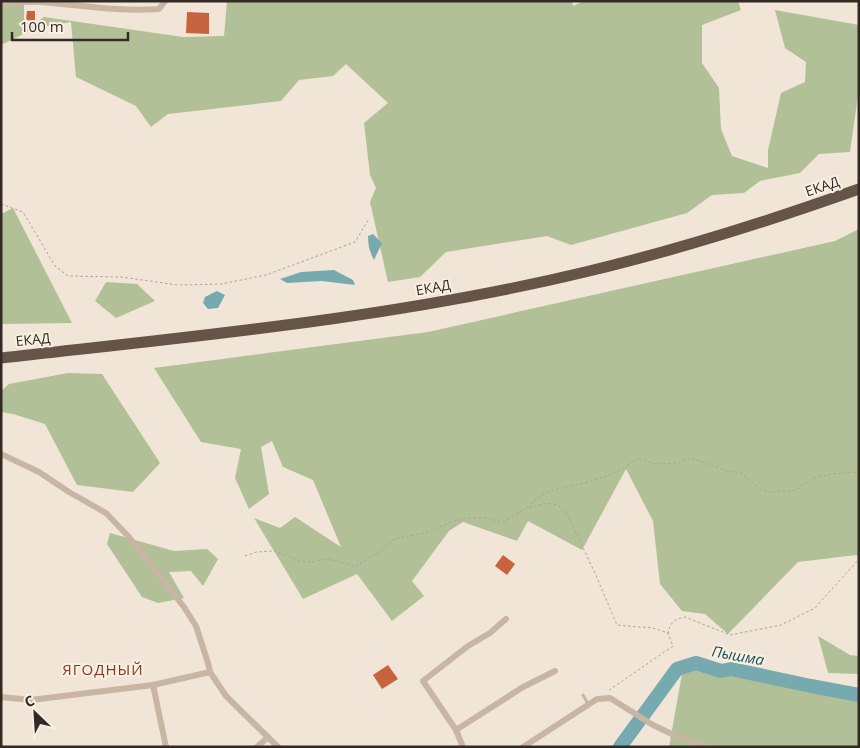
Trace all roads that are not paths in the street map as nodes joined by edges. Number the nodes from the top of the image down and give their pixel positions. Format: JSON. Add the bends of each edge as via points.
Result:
{"nodes":[{"id":1,"x":37,"y":1,"type":"edge"},
{"id":2,"x":165,"y":1,"type":"edge"},
{"id":3,"x":1,"y":4,"type":"edge"},
{"id":4,"x":859,"y":189,"type":"edge"},
{"id":5,"x":1,"y":358,"type":"edge"},
{"id":6,"x":1,"y":454,"type":"edge"},
{"id":7,"x":506,"y":619,"type":"dead end"},
{"id":8,"x":555,"y":671,"type":"dead end"},
{"id":9,"x":210,"y":672,"type":"junction"},
{"id":10,"x":153,"y":685,"type":"junction"},
{"id":11,"x":583,"y":695,"type":"dead end"},
{"id":12,"x":1,"y":697,"type":"edge"},
{"id":13,"x":588,"y":704,"type":"junction"},
{"id":14,"x":456,"y":730,"type":"junction"},
{"id":15,"x":268,"y":737,"type":"junction"},
{"id":16,"x":166,"y":747,"type":"edge"},
{"id":17,"x":257,"y":747,"type":"edge"},
{"id":18,"x":278,"y":747,"type":"edge"},
{"id":19,"x":463,"y":747,"type":"edge"},
{"id":20,"x":524,"y":747,"type":"edge"},
{"id":21,"x":707,"y":747,"type":"edge"}],
"edges":[{"from":1,"to":2,"type":"street","via":[[146,10],[159,8]]},
{"from":1,"to":3,"type":"street"},
{"from":4,"to":5,"type":"highway","name":"ЕКАД","via":[[675,249],[450,300],[319,320]]},
{"from":6,"to":9,"type":"street","via":[[40,472],[106,513],[184,607],[196,626]]},
{"from":7,"to":14,"type":"street","via":[[424,681]]},
{"from":8,"to":14,"type":"street","via":[[523,687]]},
{"from":9,"to":10,"type":"street"},
{"from":9,"to":15,"type":"street","via":[[226,696]]},
{"from":10,"to":12,"type":"street","via":[[31,700]]},
{"from":10,"to":16,"type":"street"},
{"from":11,"to":13,"type":"lane"},
{"from":13,"to":20,"type":"street"},
{"from":13,"to":21,"type":"street","via":[[610,698],[653,725]]},
{"from":14,"to":19,"type":"street"},
{"from":15,"to":17,"type":"street"},
{"from":15,"to":18,"type":"street"}]}
